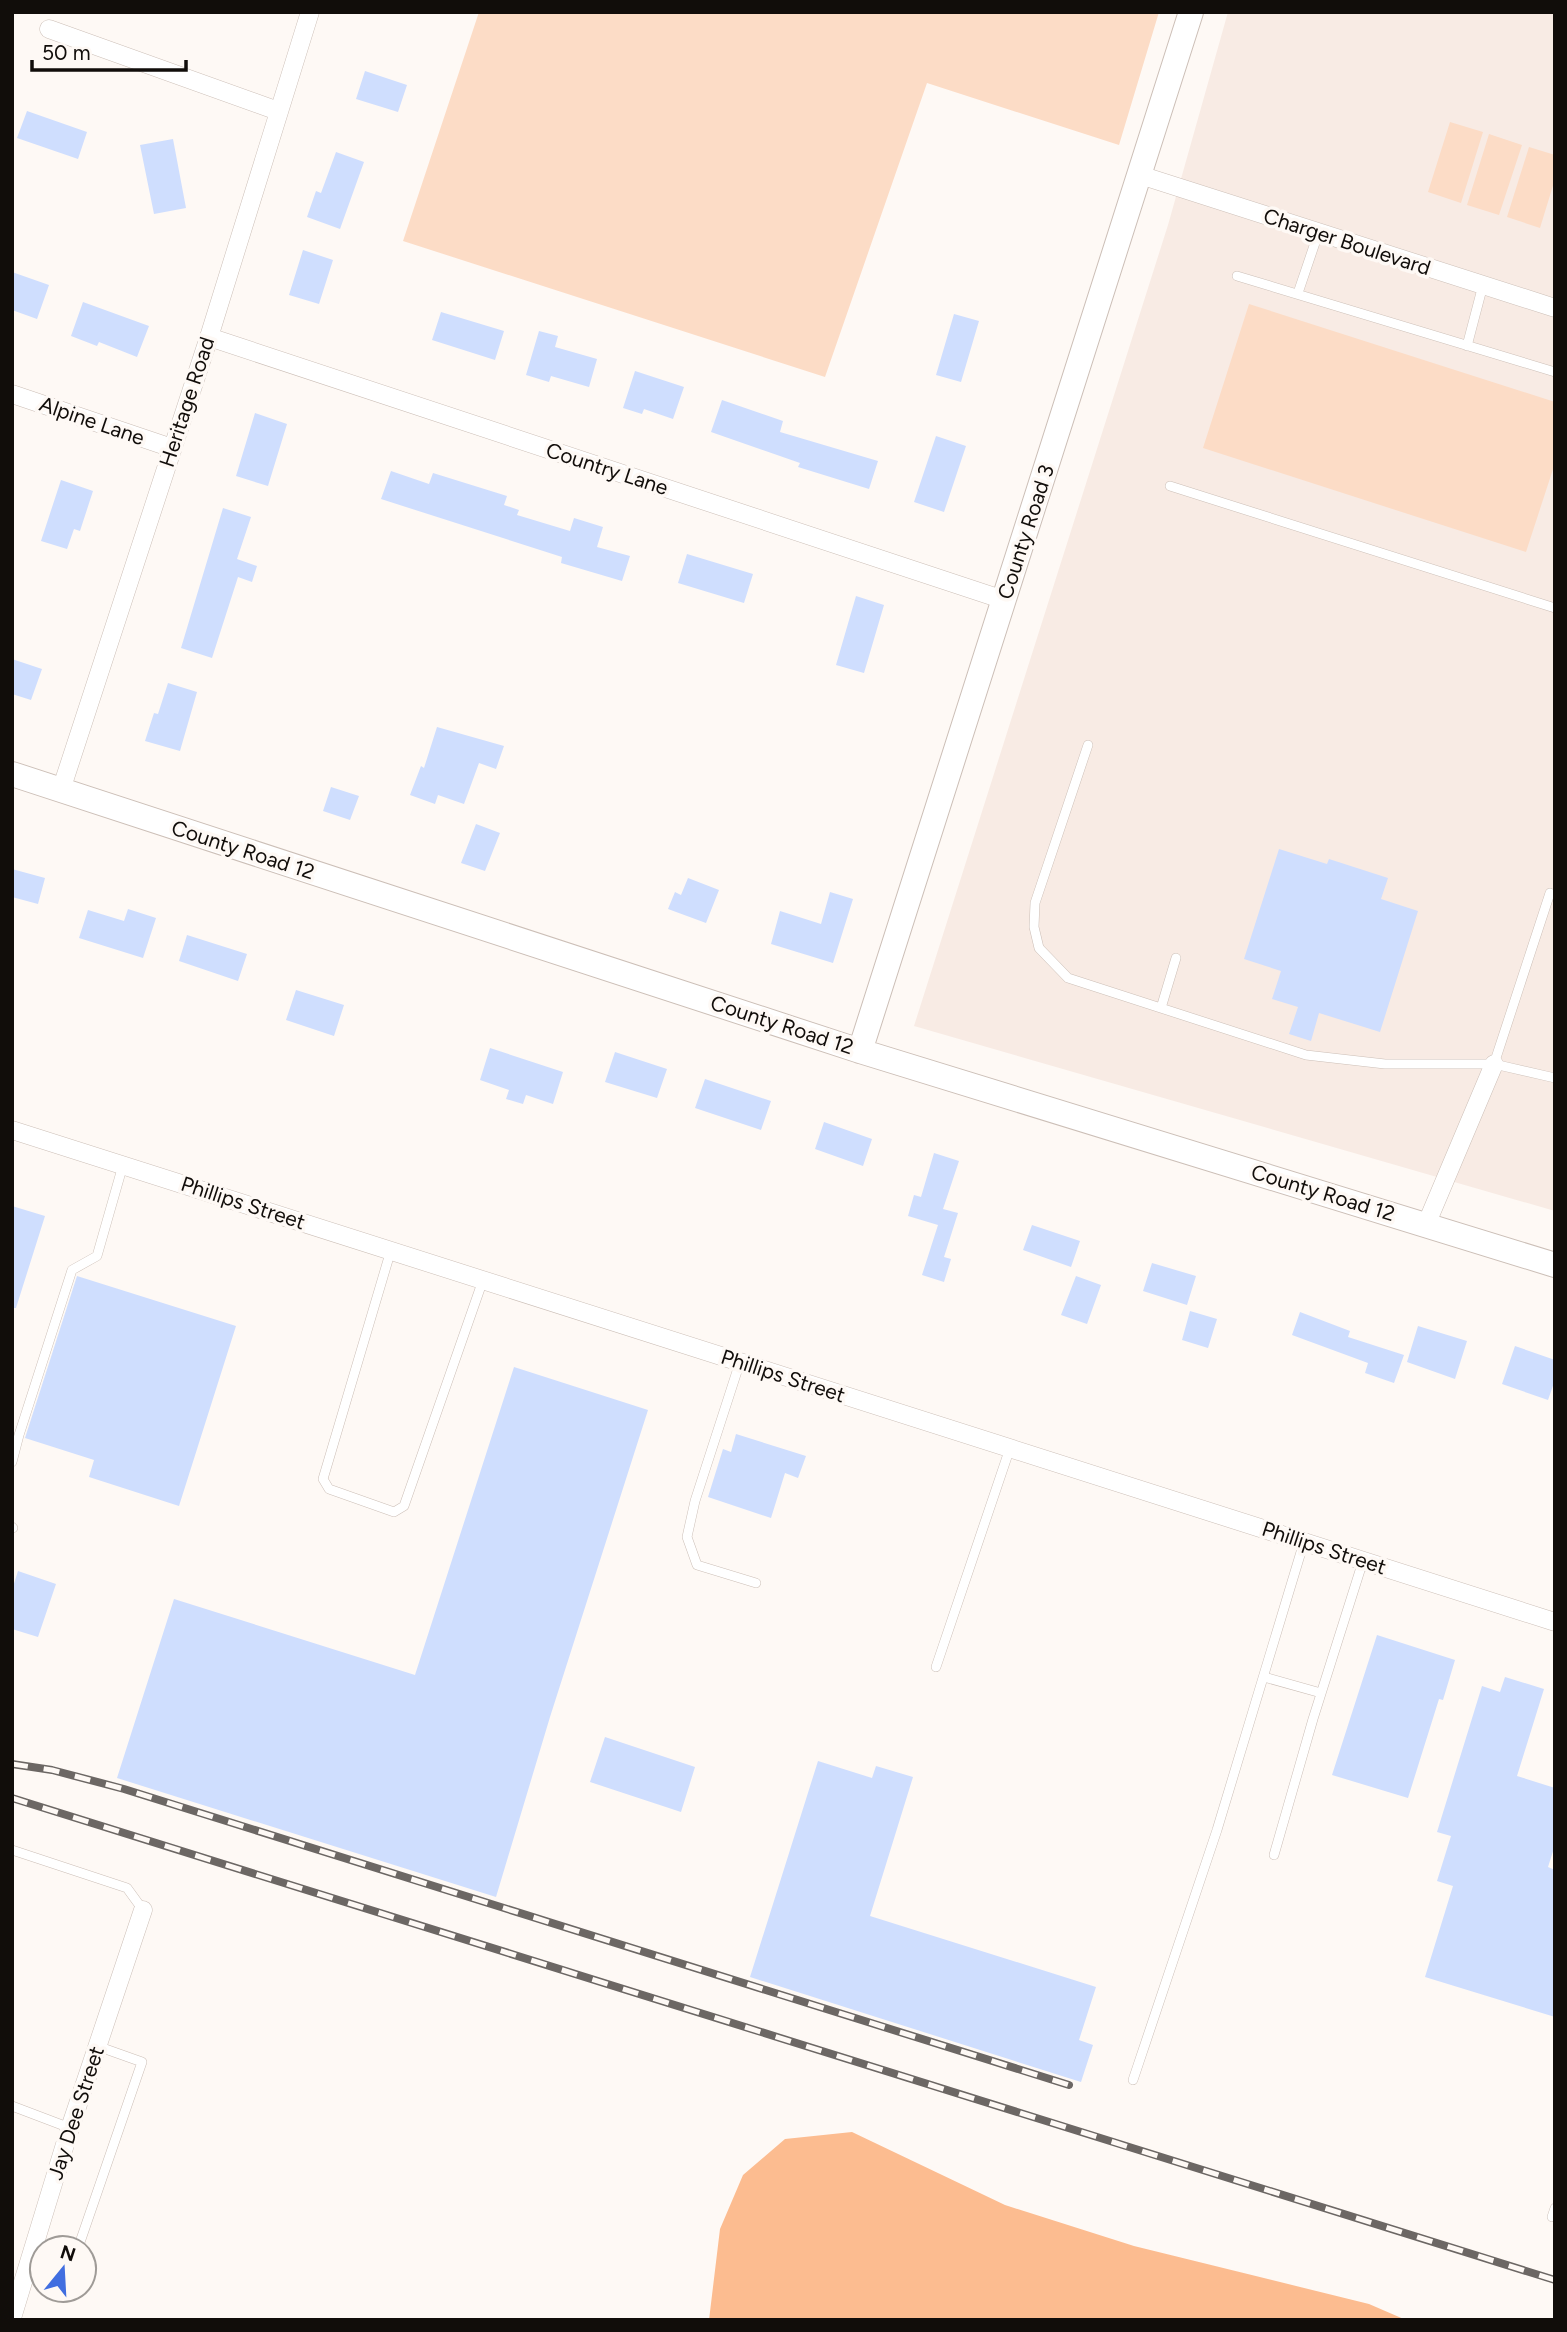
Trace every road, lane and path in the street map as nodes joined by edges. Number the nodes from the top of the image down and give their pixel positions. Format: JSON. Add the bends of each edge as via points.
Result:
{"nodes":[{"id":1,"x":310,"y":12,"type":"edge"},
{"id":2,"x":1191,"y":12,"type":"edge"},
{"id":3,"x":49,"y":29,"type":"dead end"},
{"id":4,"x":278,"y":111,"type":"junction"},
{"id":5,"x":1140,"y":175,"type":"junction"},
{"id":6,"x":1319,"y":231,"type":"junction"},
{"id":7,"x":1237,"y":276,"type":"dead end"},
{"id":8,"x":1483,"y":285,"type":"junction"},
{"id":9,"x":1298,"y":293,"type":"junction"},
{"id":10,"x":1555,"y":308,"type":"edge"},
{"id":11,"x":209,"y":337,"type":"junction"},
{"id":12,"x":1466,"y":346,"type":"junction"},
{"id":13,"x":1555,"y":372,"type":"edge"},
{"id":14,"x":12,"y":394,"type":"edge"},
{"id":15,"x":172,"y":448,"type":"junction"},
{"id":16,"x":1170,"y":486,"type":"dead end"},
{"id":17,"x":1004,"y":600,"type":"junction"},
{"id":18,"x":1555,"y":608,"type":"edge"},
{"id":19,"x":1088,"y":745,"type":"dead end"},
{"id":20,"x":12,"y":774,"type":"edge"},
{"id":21,"x":61,"y":790,"type":"junction"},
{"id":22,"x":1550,"y":893,"type":"dead end"},
{"id":23,"x":1176,"y":958,"type":"dead end"},
{"id":24,"x":1161,"y":1008,"type":"junction"},
{"id":25,"x":860,"y":1051,"type":"junction"},
{"id":26,"x":1494,"y":1064,"type":"junction"},
{"id":27,"x":1555,"y":1078,"type":"edge"},
{"id":28,"x":12,"y":1129,"type":"edge"},
{"id":29,"x":123,"y":1165,"type":"junction"},
{"id":30,"x":1426,"y":1225,"type":"junction"},
{"id":31,"x":391,"y":1250,"type":"junction"},
{"id":32,"x":1555,"y":1265,"type":"edge"},
{"id":33,"x":483,"y":1280,"type":"junction"},
{"id":34,"x":740,"y":1362,"type":"junction"},
{"id":35,"x":1010,"y":1448,"type":"junction"},
{"id":36,"x":12,"y":1462,"type":"edge"},
{"id":37,"x":1304,"y":1542,"type":"junction"},
{"id":38,"x":1363,"y":1561,"type":"junction"},
{"id":39,"x":756,"y":1583,"type":"dead end"},
{"id":40,"x":1555,"y":1622,"type":"edge"},
{"id":41,"x":936,"y":1667,"type":"dead end"},
{"id":42,"x":1264,"y":1677,"type":"junction"},
{"id":43,"x":1321,"y":1693,"type":"junction"},
{"id":44,"x":12,"y":1850,"type":"edge"},
{"id":45,"x":1274,"y":1855,"type":"dead end"},
{"id":46,"x":143,"y":1910,"type":"joint"},
{"id":47,"x":97,"y":2046,"type":"junction"},
{"id":48,"x":1133,"y":2080,"type":"dead end"},
{"id":49,"x":12,"y":2106,"type":"edge"},
{"id":50,"x":70,"y":2127,"type":"junction"},
{"id":51,"x":43,"y":2234,"type":"edge"},
{"id":52,"x":83,"y":2234,"type":"edge"},
{"id":53,"x":28,"y":2280,"type":"edge"},
{"id":54,"x":12,"y":2318,"type":"edge"}],
"edges":[{"from":1,"to":4,"type":"street","name":"Heritage Road"},
{"from":2,"to":5,"type":"main road","name":"County Road 3"},
{"from":3,"to":4,"type":"street"},
{"from":4,"to":11,"type":"street","name":"Heritage Road"},
{"from":5,"to":6,"type":"street","name":"Charger Boulevard"},
{"from":5,"to":17,"type":"main road","name":"County Road 3"},
{"from":6,"to":8,"type":"street","name":"Charger Boulevard"},
{"from":6,"to":9,"type":"lane"},
{"from":7,"to":9,"type":"lane"},
{"from":8,"to":10,"type":"street","name":"Charger Boulevard"},
{"from":8,"to":12,"type":"lane"},
{"from":9,"to":12,"type":"lane"},
{"from":11,"to":15,"type":"street","name":"Heritage Road"},
{"from":11,"to":17,"type":"street","name":"Country Lane"},
{"from":12,"to":13,"type":"lane"},
{"from":14,"to":15,"type":"street","name":"Alpine Lane"},
{"from":15,"to":21,"type":"street","name":"Heritage Road"},
{"from":16,"to":18,"type":"lane"},
{"from":17,"to":25,"type":"main road","name":"County Road 3"},
{"from":19,"to":24,"type":"lane","via":[[1035,903],[1039,948],[1068,978]]},
{"from":20,"to":21,"type":"main road","name":"County Road 12"},
{"from":21,"to":25,"type":"main road","name":"County Road 12"},
{"from":22,"to":26,"type":"lane"},
{"from":23,"to":24,"type":"lane"},
{"from":24,"to":26,"type":"lane","via":[[1306,1055],[1385,1064]]},
{"from":25,"to":30,"type":"main road","name":"County Road 12"},
{"from":26,"to":27,"type":"lane"},
{"from":26,"to":30,"type":"street"},
{"from":28,"to":29,"type":"street","name":"Phillips Street"},
{"from":29,"to":31,"type":"street","name":"Phillips Street"},
{"from":29,"to":36,"type":"lane","via":[[97,1256],[72,1270]]},
{"from":30,"to":32,"type":"main road","name":"County Road 12"},
{"from":31,"to":33,"type":"street","name":"Phillips Street"},
{"from":31,"to":33,"type":"lane","via":[[323,1479],[329,1489],[394,1512],[404,1506]]},
{"from":33,"to":34,"type":"street","name":"Phillips Street"},
{"from":34,"to":35,"type":"street","name":"Phillips Street"},
{"from":34,"to":39,"type":"lane","via":[[687,1537],[697,1565]]},
{"from":35,"to":37,"type":"street","name":"Phillips Street"},
{"from":35,"to":41,"type":"lane"},
{"from":37,"to":38,"type":"street","name":"Phillips Street"},
{"from":37,"to":42,"type":"lane"},
{"from":38,"to":40,"type":"street","name":"Phillips Street"},
{"from":38,"to":43,"type":"lane"},
{"from":42,"to":43,"type":"lane"},
{"from":42,"to":48,"type":"lane"},
{"from":43,"to":45,"type":"lane"},
{"from":44,"to":46,"type":"lane","via":[[127,1888]]},
{"from":46,"to":47,"type":"street","name":"Jay Dee Street"},
{"from":47,"to":50,"type":"street","name":"Jay Dee Street"},
{"from":47,"to":52,"type":"lane","via":[[142,2062]]},
{"from":49,"to":50,"type":"lane"},
{"from":50,"to":51,"type":"street","name":"Jay Dee Street"},
{"from":53,"to":54,"type":"street","name":"Jay Dee Street"}]}
